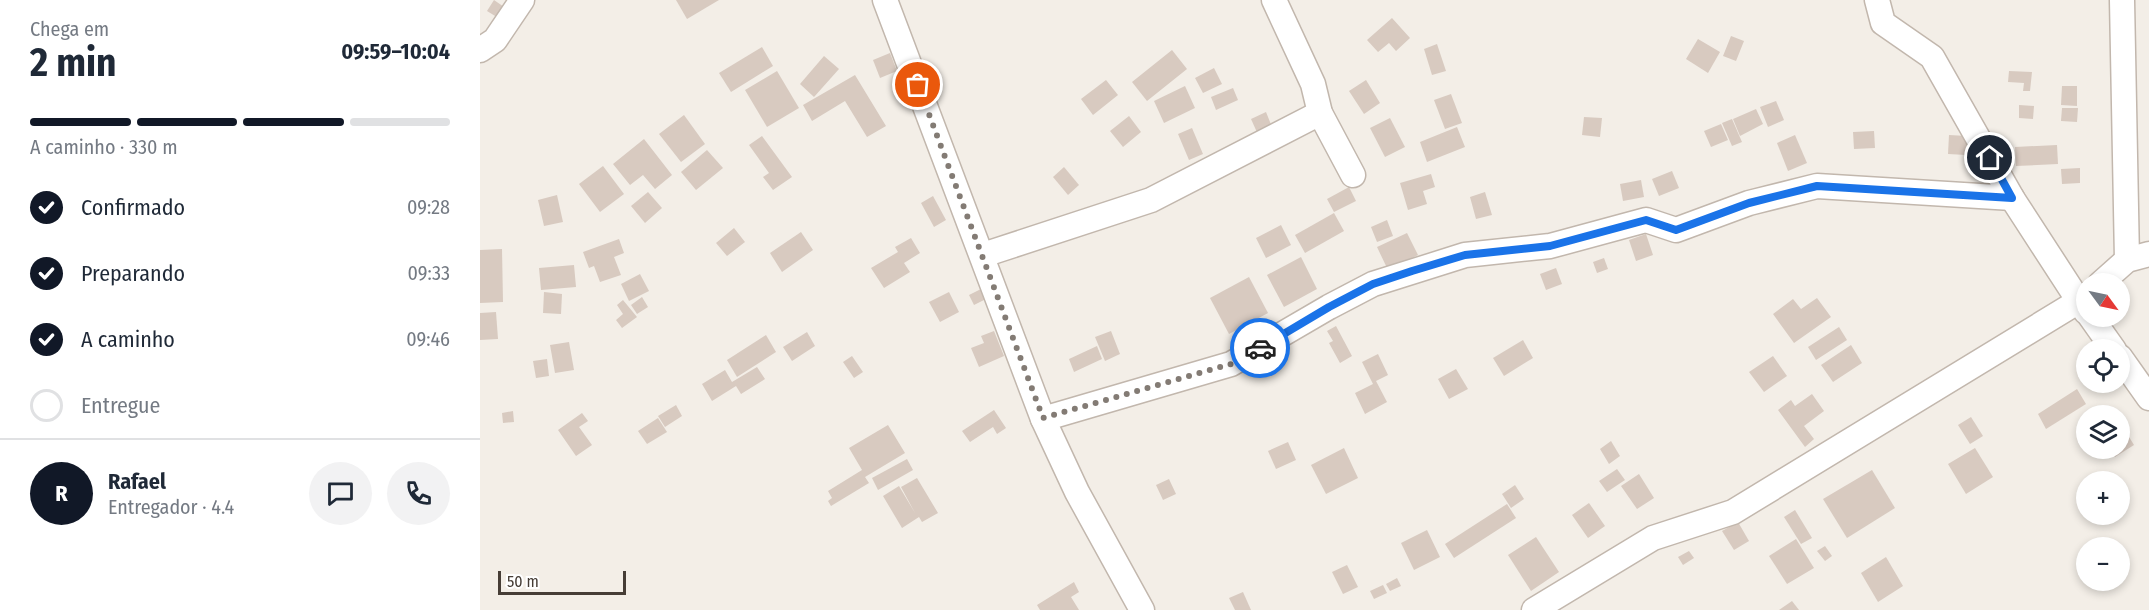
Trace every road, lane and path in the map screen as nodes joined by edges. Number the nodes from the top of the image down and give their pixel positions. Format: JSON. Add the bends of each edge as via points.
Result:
{"nodes":[{"id":1,"x":522,"y":0,"type":"edge"},
{"id":2,"x":885,"y":0,"type":"edge"},
{"id":3,"x":1274,"y":0,"type":"edge"},
{"id":4,"x":1877,"y":0,"type":"edge"},
{"id":5,"x":2122,"y":0,"type":"edge"},
{"id":6,"x":480,"y":50,"type":"edge"},
{"id":7,"x":1320,"y":113,"type":"junction"},
{"id":8,"x":1353,"y":175,"type":"dead end"},
{"id":9,"x":2012,"y":198,"type":"junction"},
{"id":10,"x":982,"y":255,"type":"junction"},
{"id":11,"x":2138,"y":257,"type":"edge"},
{"id":12,"x":2115,"y":273,"type":"edge"},
{"id":13,"x":2076,"y":293,"type":"edge"},
{"id":14,"x":2076,"y":311,"type":"edge"},
{"id":15,"x":2130,"y":371,"type":"edge"},
{"id":16,"x":2149,"y":398,"type":"edge"},
{"id":17,"x":1043,"y":418,"type":"junction"},
{"id":18,"x":1137,"y":608,"type":"edge"},
{"id":19,"x":1534,"y":610,"type":"edge"}],
"edges":[{"from":1,"to":6,"type":"street","via":[[495,39]]},
{"from":2,"to":10,"type":"street"},
{"from":3,"to":7,"type":"street","via":[[1313,84]]},
{"from":4,"to":9,"type":"street","via":[[1883,23],[1932,57]]},
{"from":5,"to":11,"type":"street"},
{"from":7,"to":8,"type":"street"},
{"from":7,"to":10,"type":"street","via":[[1151,200]]},
{"from":9,"to":13,"type":"street"},
{"from":9,"to":17,"type":"street","via":[[1817,186],[1749,203],[1676,230],[1646,220],[1550,246],[1465,255],[1373,284],[1231,364]]},
{"from":10,"to":17,"type":"street"},
{"from":11,"to":12,"type":"street"},
{"from":14,"to":19,"type":"street","via":[[1733,512],[1653,538]]},
{"from":15,"to":16,"type":"street"},
{"from":17,"to":18,"type":"street"}]}
